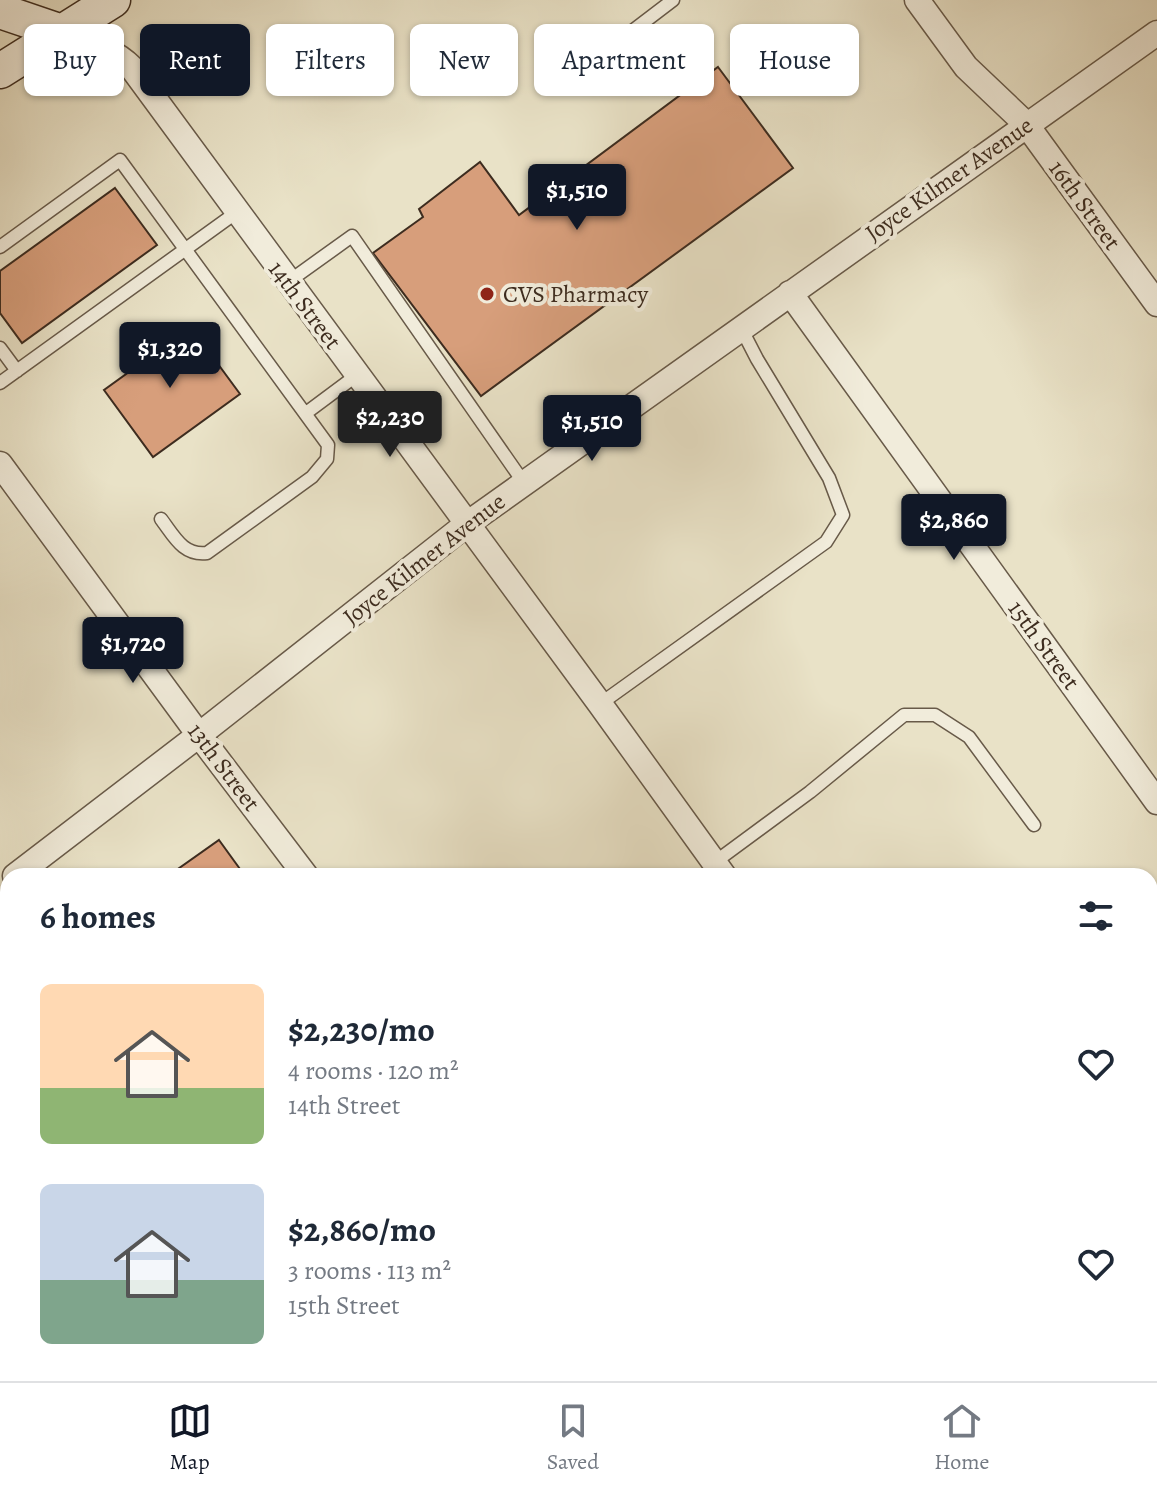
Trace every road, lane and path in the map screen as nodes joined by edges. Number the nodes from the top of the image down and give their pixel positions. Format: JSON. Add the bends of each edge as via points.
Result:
{"nodes":[{"id":1,"x":113,"y":0,"type":"edge"},
{"id":2,"x":673,"y":0,"type":"edge"},
{"id":3,"x":917,"y":0,"type":"edge"},
{"id":4,"x":0,"y":11,"type":"edge"},
{"id":5,"x":38,"y":24,"type":"edge"},
{"id":6,"x":75,"y":24,"type":"edge"},
{"id":7,"x":642,"y":24,"type":"edge"},
{"id":8,"x":1157,"y":33,"type":"edge"},
{"id":9,"x":24,"y":56,"type":"edge"},
{"id":10,"x":124,"y":60,"type":"edge"},
{"id":11,"x":0,"y":71,"type":"edge"},
{"id":12,"x":1026,"y":124,"type":"junction"},
{"id":13,"x":237,"y":212,"type":"junction"},
{"id":14,"x":0,"y":247,"type":"edge"},
{"id":15,"x":186,"y":249,"type":"junction"},
{"id":16,"x":288,"y":282,"type":"junction"},
{"id":17,"x":790,"y":293,"type":"junction"},
{"id":18,"x":1157,"y":304,"type":"edge"},
{"id":19,"x":741,"y":328,"type":"junction"},
{"id":20,"x":0,"y":348,"type":"edge"},
{"id":21,"x":17,"y":371,"type":"junction"},
{"id":22,"x":357,"y":375,"type":"junction"},
{"id":23,"x":0,"y":383,"type":"edge"},
{"id":24,"x":306,"y":413,"type":"junction"},
{"id":25,"x":0,"y":464,"type":"edge"},
{"id":26,"x":524,"y":483,"type":"junction"},
{"id":27,"x":161,"y":519,"type":"dead end"},
{"id":28,"x":467,"y":524,"type":"junction"},
{"id":29,"x":600,"y":704,"type":"junction"},
{"id":30,"x":199,"y":735,"type":"junction"},
{"id":31,"x":1157,"y":802,"type":"edge"},
{"id":32,"x":1034,"y":825,"type":"dead end"},
{"id":33,"x":25,"y":868,"type":"edge"},
{"id":34,"x":300,"y":868,"type":"edge"},
{"id":35,"x":719,"y":868,"type":"edge"},
{"id":36,"x":721,"y":868,"type":"edge"}],
"edges":[{"from":1,"to":6,"type":"main road"},
{"from":2,"to":7,"type":"lane"},
{"from":3,"to":12,"type":"street","name":"16th Street","via":[[966,67]]},
{"from":4,"to":5,"type":"main road"},
{"from":8,"to":12,"type":"street","name":"Joyce Kilmer Avenue"},
{"from":9,"to":11,"type":"main road"},
{"from":10,"to":13,"type":"street","name":"14th Street"},
{"from":12,"to":17,"type":"street","name":"Joyce Kilmer Avenue"},
{"from":12,"to":18,"type":"street","name":"16th Street"},
{"from":13,"to":15,"type":"lane"},
{"from":13,"to":16,"type":"street","name":"14th Street"},
{"from":14,"to":15,"type":"lane","via":[[120,160]]},
{"from":15,"to":21,"type":"lane"},
{"from":15,"to":24,"type":"lane"},
{"from":16,"to":22,"type":"street","name":"14th Street"},
{"from":16,"to":26,"type":"lane","via":[[352,236]]},
{"from":17,"to":19,"type":"street","name":"Joyce Kilmer Avenue"},
{"from":17,"to":31,"type":"street","name":"15th Street"},
{"from":19,"to":26,"type":"street","name":"Joyce Kilmer Avenue"},
{"from":19,"to":29,"type":"lane","via":[[829,478],[843,515],[826,542]]},
{"from":20,"to":21,"type":"lane"},
{"from":21,"to":23,"type":"lane"},
{"from":22,"to":24,"type":"lane"},
{"from":22,"to":28,"type":"street","name":"14th Street"},
{"from":24,"to":27,"type":"lane","via":[[328,445],[323,465],[213,550],[188,550]]},
{"from":25,"to":30,"type":"street","name":"13th Street"},
{"from":26,"to":28,"type":"street","name":"Joyce Kilmer Avenue"},
{"from":28,"to":29,"type":"street","name":"14th Street"},
{"from":28,"to":30,"type":"street","name":"Joyce Kilmer Avenue"},
{"from":29,"to":35,"type":"street","name":"14th Street"},
{"from":30,"to":33,"type":"street","name":"Joyce Kilmer Avenue"},
{"from":30,"to":34,"type":"street","name":"13th Street"},
{"from":32,"to":36,"type":"lane","via":[[969,737],[935,715],[904,715]]}]}
